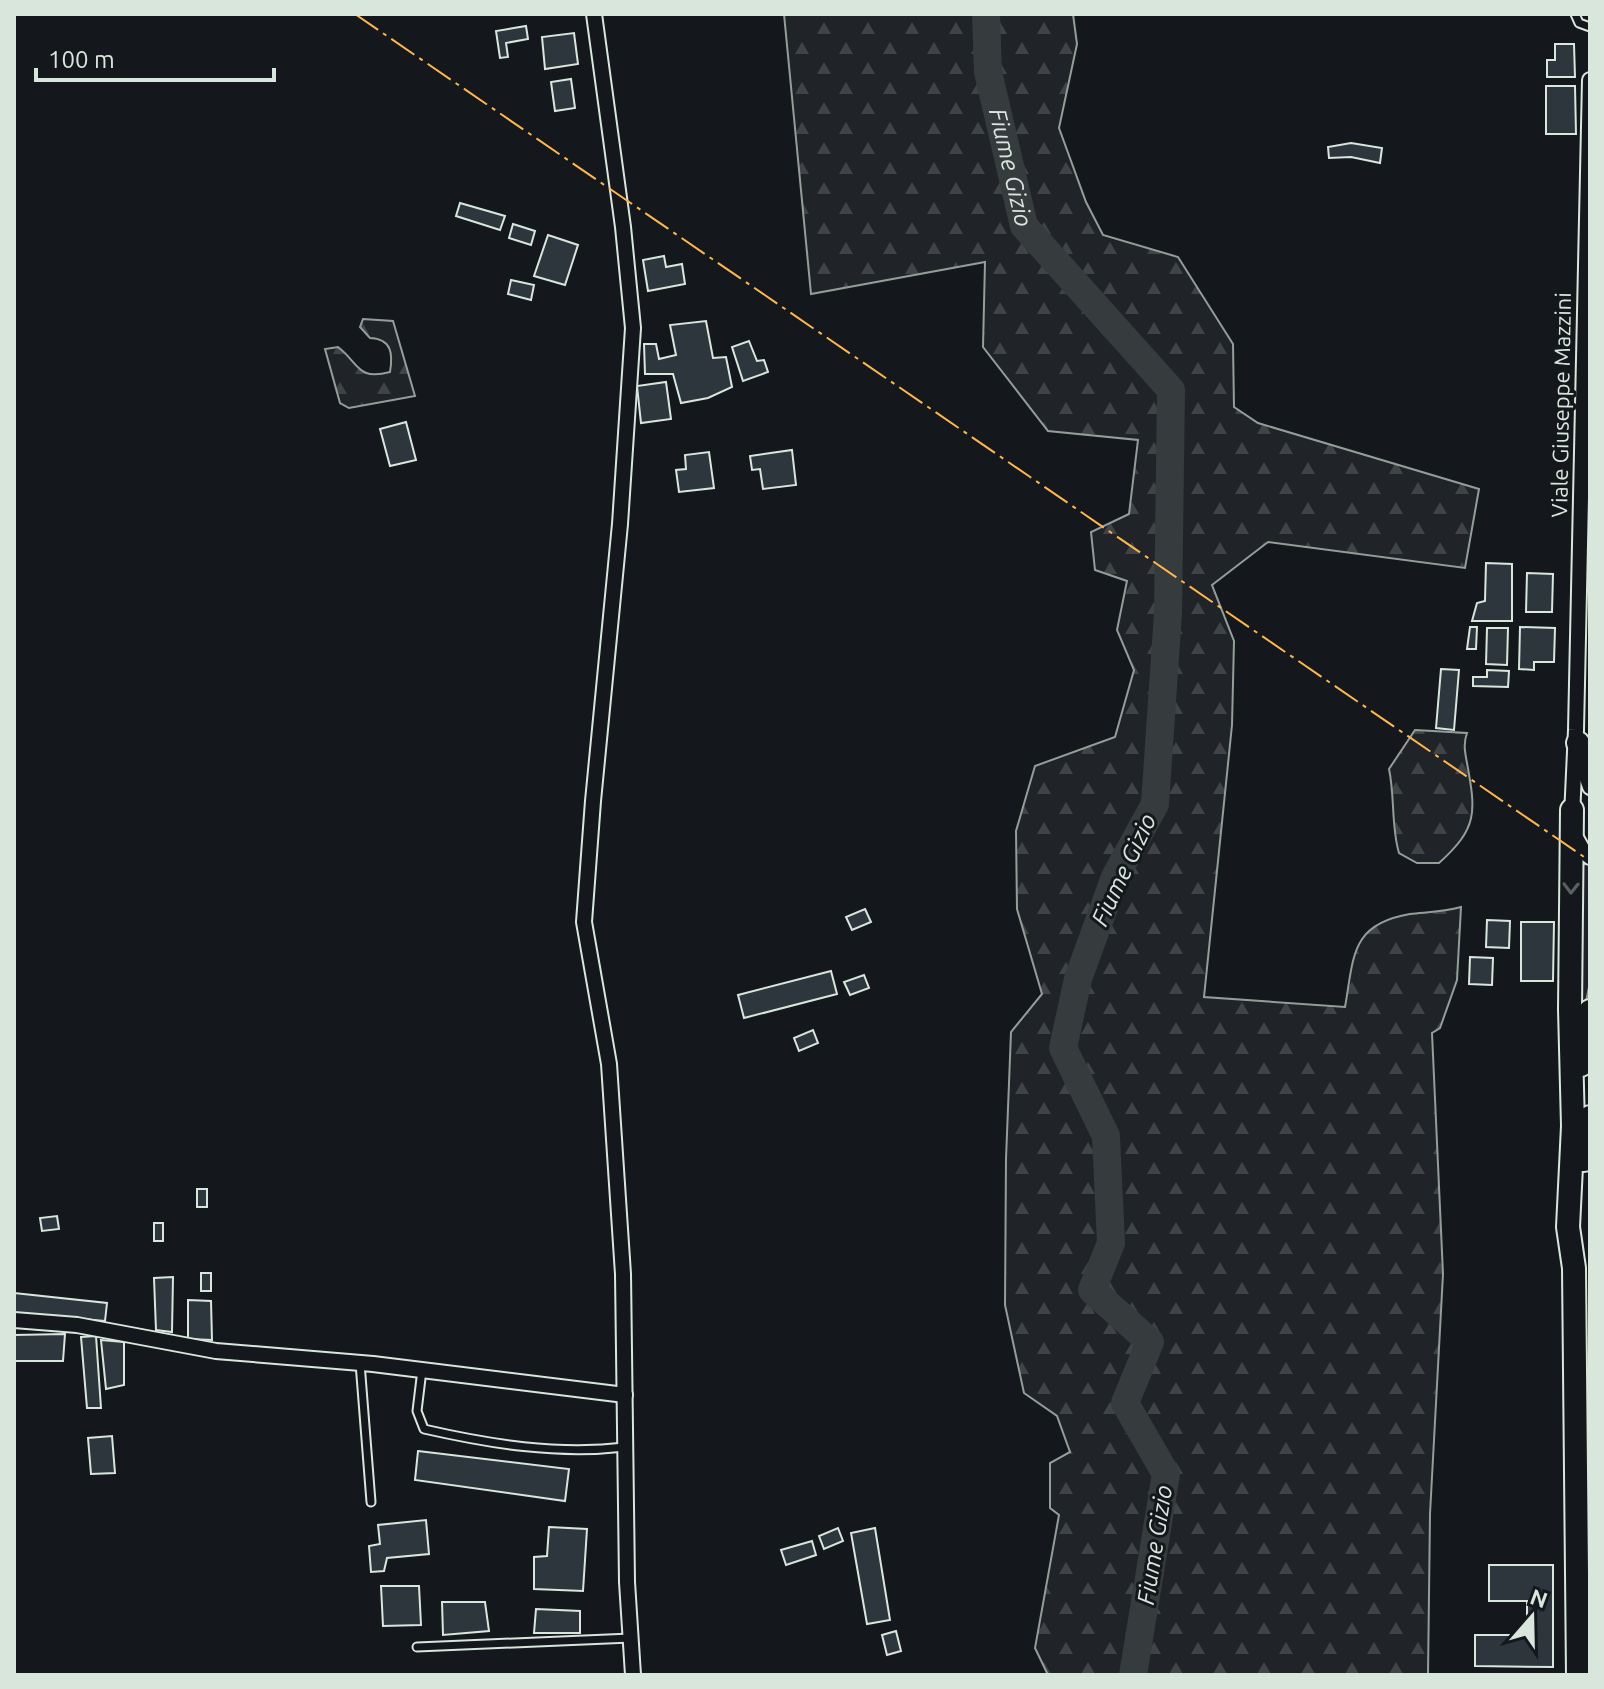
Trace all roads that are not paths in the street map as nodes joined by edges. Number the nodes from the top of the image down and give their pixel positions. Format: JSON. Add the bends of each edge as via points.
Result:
{"nodes":[{"id":1,"x":594,"y":14,"type":"edge"},
{"id":2,"x":1575,"y":14,"type":"edge"},
{"id":3,"x":1590,"y":27,"type":"edge"},
{"id":4,"x":1590,"y":80,"type":"edge"},
{"id":5,"x":1589,"y":122,"type":"edge"},
{"id":6,"x":1581,"y":744,"type":"edge"},
{"id":7,"x":1590,"y":787,"type":"edge"},
{"id":8,"x":1572,"y":810,"type":"junction"},
{"id":9,"x":1590,"y":857,"type":"edge"},
{"id":10,"x":1590,"y":1011,"type":"edge"},
{"id":11,"x":1581,"y":1121,"type":"edge"},
{"id":12,"x":14,"y":1320,"type":"edge"},
{"id":13,"x":360,"y":1363,"type":"junction"},
{"id":14,"x":422,"y":1370,"type":"junction"},
{"id":15,"x":625,"y":1395,"type":"junction"},
{"id":16,"x":625,"y":1447,"type":"junction"},
{"id":17,"x":371,"y":1502,"type":"dead end"},
{"id":18,"x":631,"y":1638,"type":"junction"},
{"id":19,"x":417,"y":1647,"type":"dead end"},
{"id":20,"x":633,"y":1675,"type":"edge"},
{"id":21,"x":1578,"y":1675,"type":"edge"}],
"edges":[{"from":1,"to":15,"type":"street","via":[[633,328],[584,922],[609,1064]]},
{"from":2,"to":3,"type":"lane","via":[[1579,23]]},
{"from":4,"to":5,"type":"street","name":"Viale Giuseppe Mazzini"},
{"from":5,"to":6,"type":"street","name":"Viale Giuseppe Mazzini"},
{"from":6,"to":7,"type":"street","name":"Viale Giuseppe Mazzini","via":[[1582,771]]},
{"from":6,"to":8,"type":"street","name":"Viale Giuseppe Mazzini"},
{"from":8,"to":9,"type":"street","name":"Viale Giuseppe Mazzini","via":[[1577,841]]},
{"from":8,"to":11,"type":"main road","one_way":true,"via":[[1570,1009]]},
{"from":10,"to":11,"type":"main road"},
{"from":11,"to":21,"type":"main road"},
{"from":12,"to":13,"type":"street","via":[[77,1325],[216,1351]]},
{"from":13,"to":14,"type":"street"},
{"from":13,"to":17,"type":"lane"},
{"from":14,"to":15,"type":"street"},
{"from":14,"to":16,"type":"lane","via":[[417,1411],[424,1429],[489,1444],[589,1451]]},
{"from":15,"to":16,"type":"street"},
{"from":16,"to":18,"type":"street"},
{"from":18,"to":19,"type":"lane"},
{"from":18,"to":20,"type":"street"}]}
